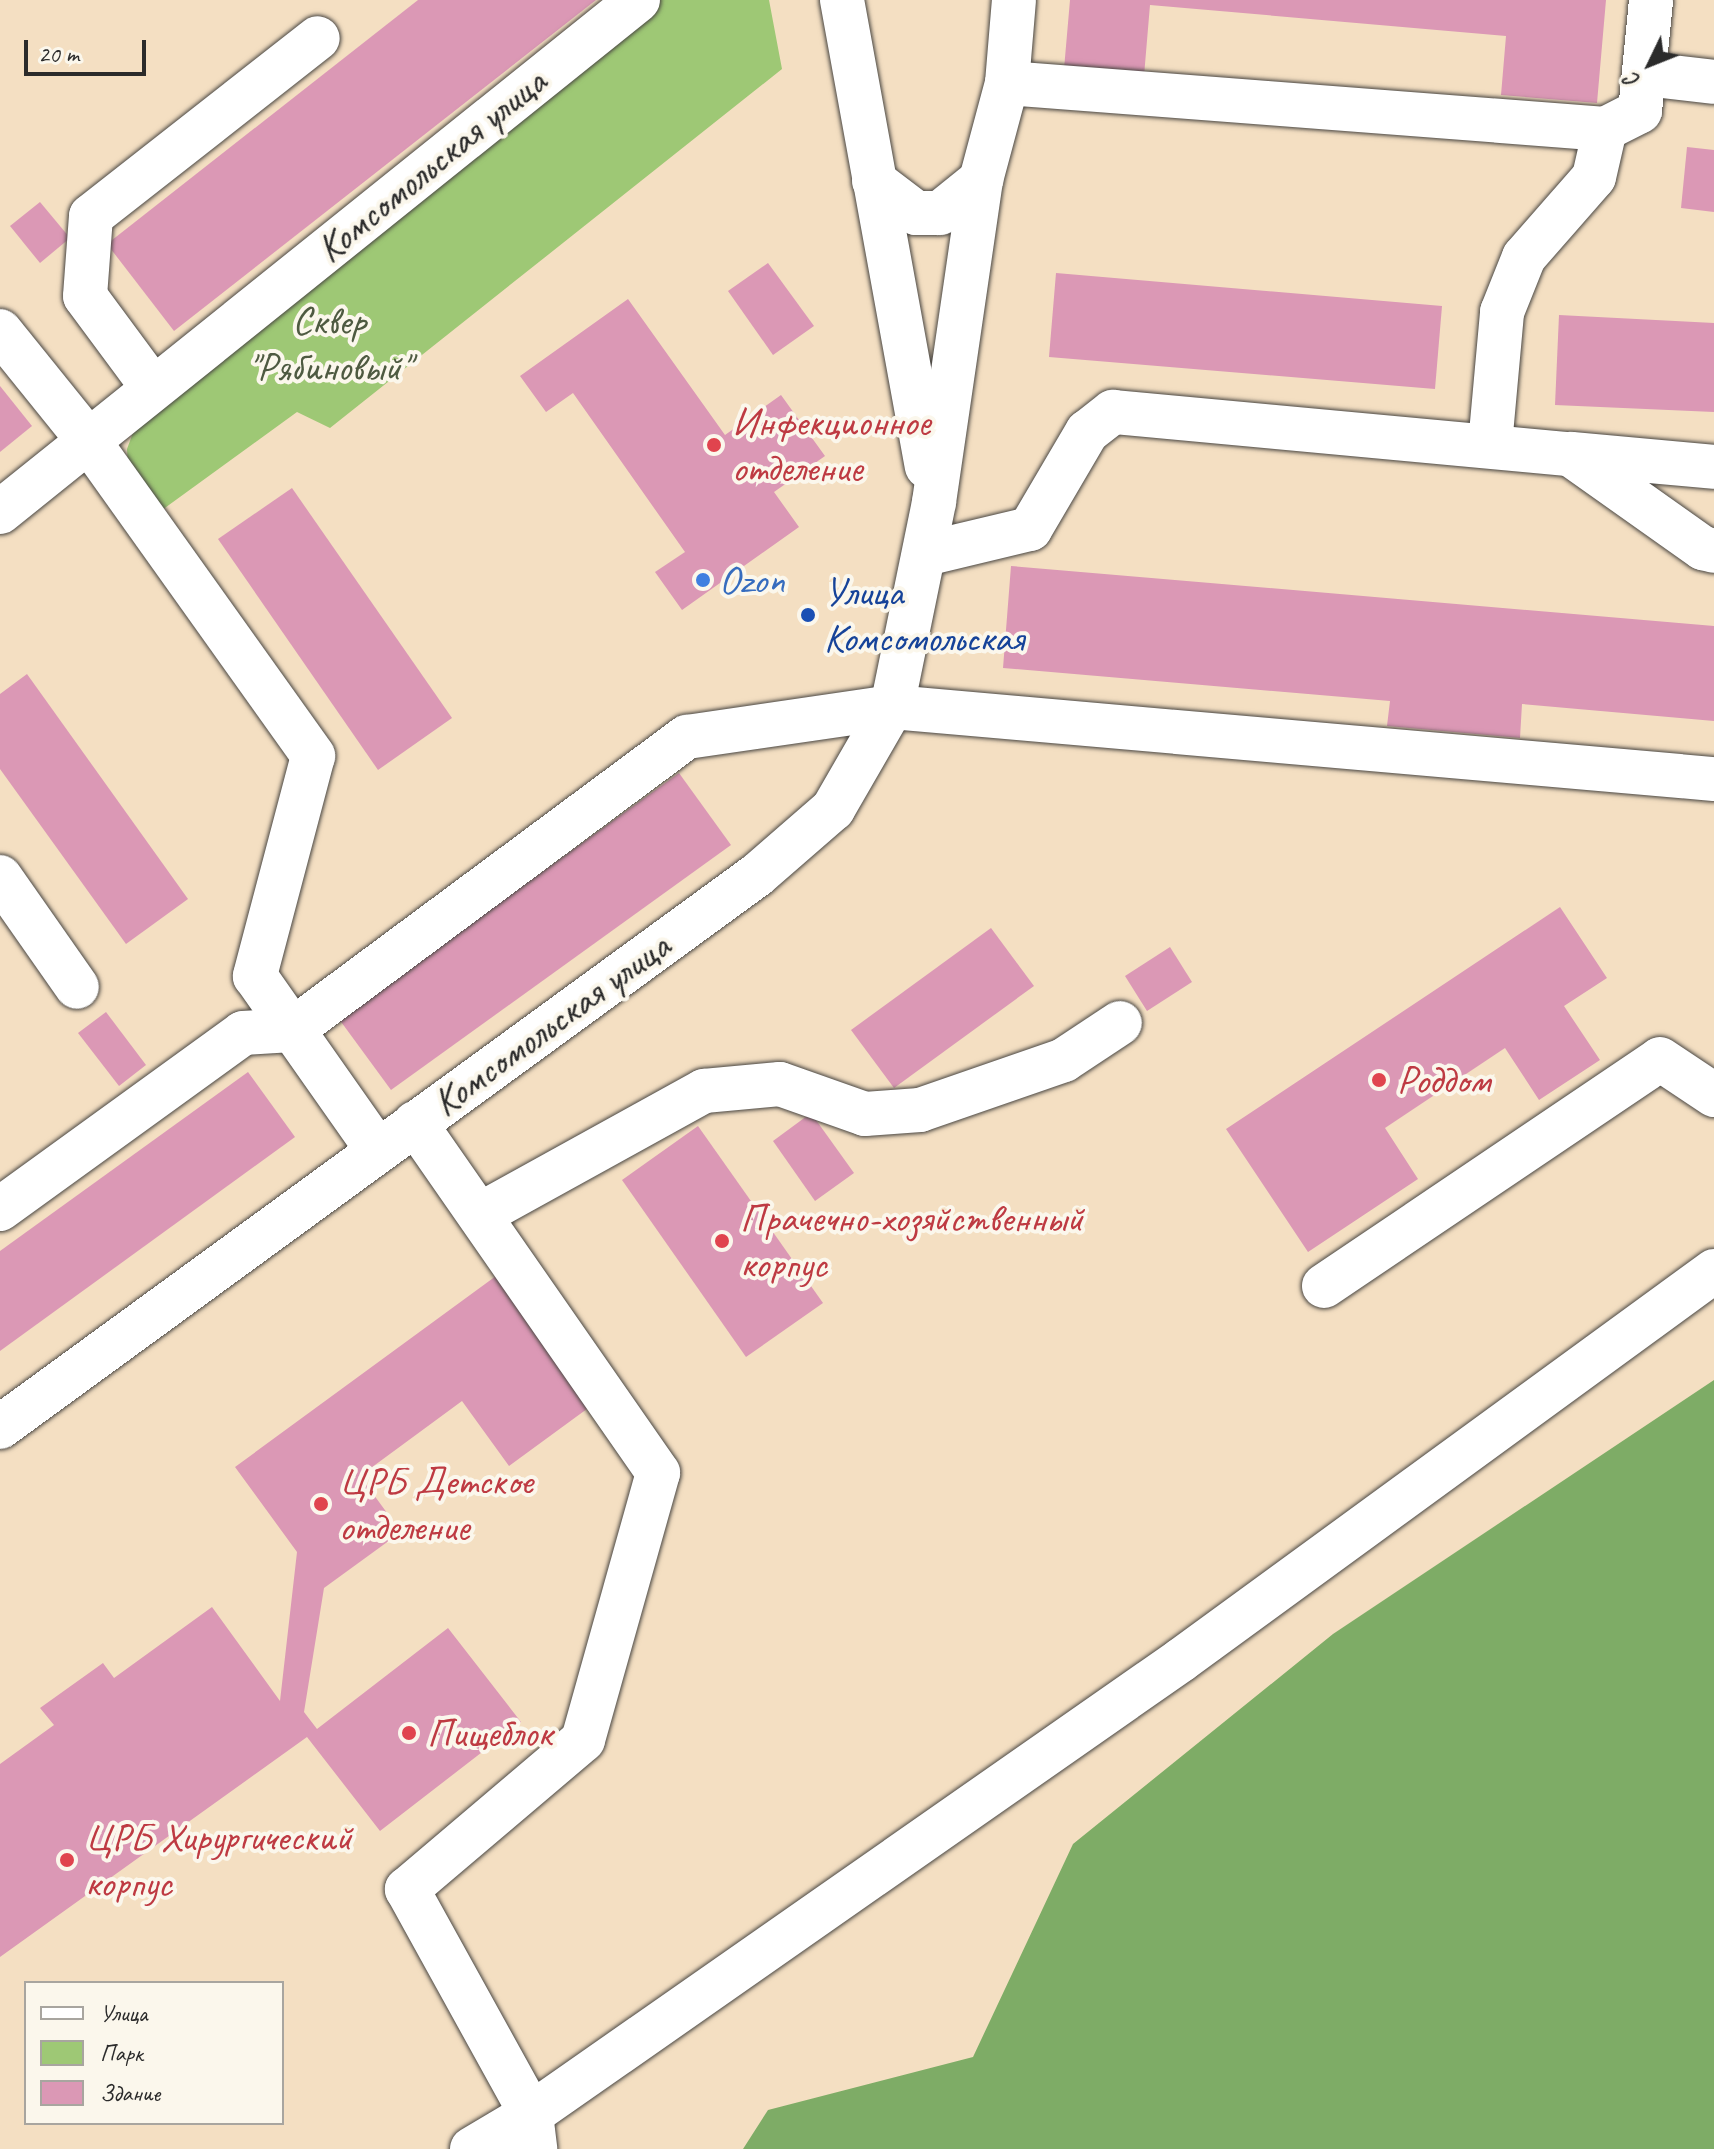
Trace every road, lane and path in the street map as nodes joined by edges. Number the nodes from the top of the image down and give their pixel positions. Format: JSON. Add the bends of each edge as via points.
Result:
{"nodes":[{"id":1,"x":638,"y":0,"type":"edge"},
{"id":2,"x":842,"y":0,"type":"edge"},
{"id":3,"x":1014,"y":0,"type":"edge"},
{"id":4,"x":1651,"y":0,"type":"edge"},
{"id":5,"x":318,"y":38,"type":"dead end"},
{"id":6,"x":1645,"y":74,"type":"junction"},
{"id":7,"x":1714,"y":82,"type":"edge"},
{"id":8,"x":1007,"y":83,"type":"junction"},
{"id":9,"x":1605,"y":129,"type":"junction"},
{"id":10,"x":981,"y":180,"type":"junction"},
{"id":11,"x":874,"y":181,"type":"junction"},
{"id":12,"x":0,"y":331,"type":"edge"},
{"id":13,"x":153,"y":388,"type":"junction"},
{"id":14,"x":88,"y":440,"type":"junction"},
{"id":15,"x":1490,"y":445,"type":"junction"},
{"id":16,"x":1570,"y":454,"type":"junction"},
{"id":17,"x":1714,"y":467,"type":"edge"},
{"id":18,"x":934,"y":502,"type":"junction"},
{"id":19,"x":0,"y":512,"type":"edge"},
{"id":20,"x":1714,"y":551,"type":"edge"},
{"id":21,"x":925,"y":554,"type":"junction"},
{"id":22,"x":892,"y":707,"type":"junction"},
{"id":23,"x":1714,"y":779,"type":"edge"},
{"id":24,"x":0,"y":877,"type":"edge"},
{"id":25,"x":77,"y":987,"type":"dead end"},
{"id":26,"x":1120,"y":1023,"type":"dead end"},
{"id":27,"x":292,"y":1030,"type":"junction"},
{"id":28,"x":1714,"y":1095,"type":"edge"},
{"id":29,"x":415,"y":1123,"type":"junction"},
{"id":30,"x":378,"y":1151,"type":"junction"},
{"id":31,"x":0,"y":1209,"type":"edge"},
{"id":32,"x":481,"y":1214,"type":"junction"},
{"id":33,"x":1714,"y":1271,"type":"edge"},
{"id":34,"x":1324,"y":1286,"type":"dead end"},
{"id":35,"x":0,"y":1427,"type":"edge"},
{"id":36,"x":533,"y":2132,"type":"edge"},
{"id":37,"x":472,"y":2149,"type":"edge"}],
"edges":[{"from":1,"to":13,"type":"street","name":"Комсомольская улица"},
{"from":2,"to":11,"type":"street","name":"Комсомольская улица"},
{"from":3,"to":8,"type":"street","name":"Комсомольская улица"},
{"from":4,"to":6,"type":"street"},
{"from":5,"to":13,"type":"street","via":[[91,216],[85,296]]},
{"from":6,"to":7,"type":"street"},
{"from":6,"to":9,"type":"street","via":[[1640,111]]},
{"from":8,"to":9,"type":"street"},
{"from":8,"to":10,"type":"street","name":"Комсомольская улица"},
{"from":9,"to":15,"type":"street","via":[[1594,177],[1524,257],[1502,312]]},
{"from":10,"to":11,"type":"street","via":[[940,213],[916,213]]},
{"from":10,"to":18,"type":"street","name":"Комсомольская улица"},
{"from":11,"to":18,"type":"street","name":"Комсомольская улица"},
{"from":12,"to":14,"type":"street"},
{"from":13,"to":14,"type":"street","name":"Комсомольская улица"},
{"from":14,"to":19,"type":"street","name":"Комсомольская улица"},
{"from":14,"to":27,"type":"street","via":[[313,756],[255,976]]},
{"from":15,"to":16,"type":"street"},
{"from":15,"to":21,"type":"street","via":[[1113,412],[1087,432],[1030,529]]},
{"from":16,"to":17,"type":"street"},
{"from":16,"to":20,"type":"street"},
{"from":18,"to":21,"type":"street","name":"Комсомольская улица"},
{"from":21,"to":22,"type":"street","name":"Комсомольская улица"},
{"from":22,"to":23,"type":"street"},
{"from":22,"to":27,"type":"street","via":[[687,737]]},
{"from":22,"to":29,"type":"street","name":"Комсомольская улица","via":[[833,809],[757,875]]},
{"from":24,"to":25,"type":"street"},
{"from":26,"to":32,"type":"street","via":[[1064,1060],[920,1110],[865,1114],[780,1084],[704,1091]]},
{"from":27,"to":30,"type":"street"},
{"from":27,"to":31,"type":"street","via":[[243,1033]]},
{"from":28,"to":34,"type":"street","via":[[1660,1059]]},
{"from":29,"to":30,"type":"street","name":"Комсомольская улица"},
{"from":29,"to":32,"type":"street"},
{"from":30,"to":35,"type":"street","name":"Комсомольская улица"},
{"from":32,"to":36,"type":"street","via":[[658,1473],[583,1740],[407,1889]]},
{"from":33,"to":36,"type":"street"},
{"from":36,"to":37,"type":"street"}]}
